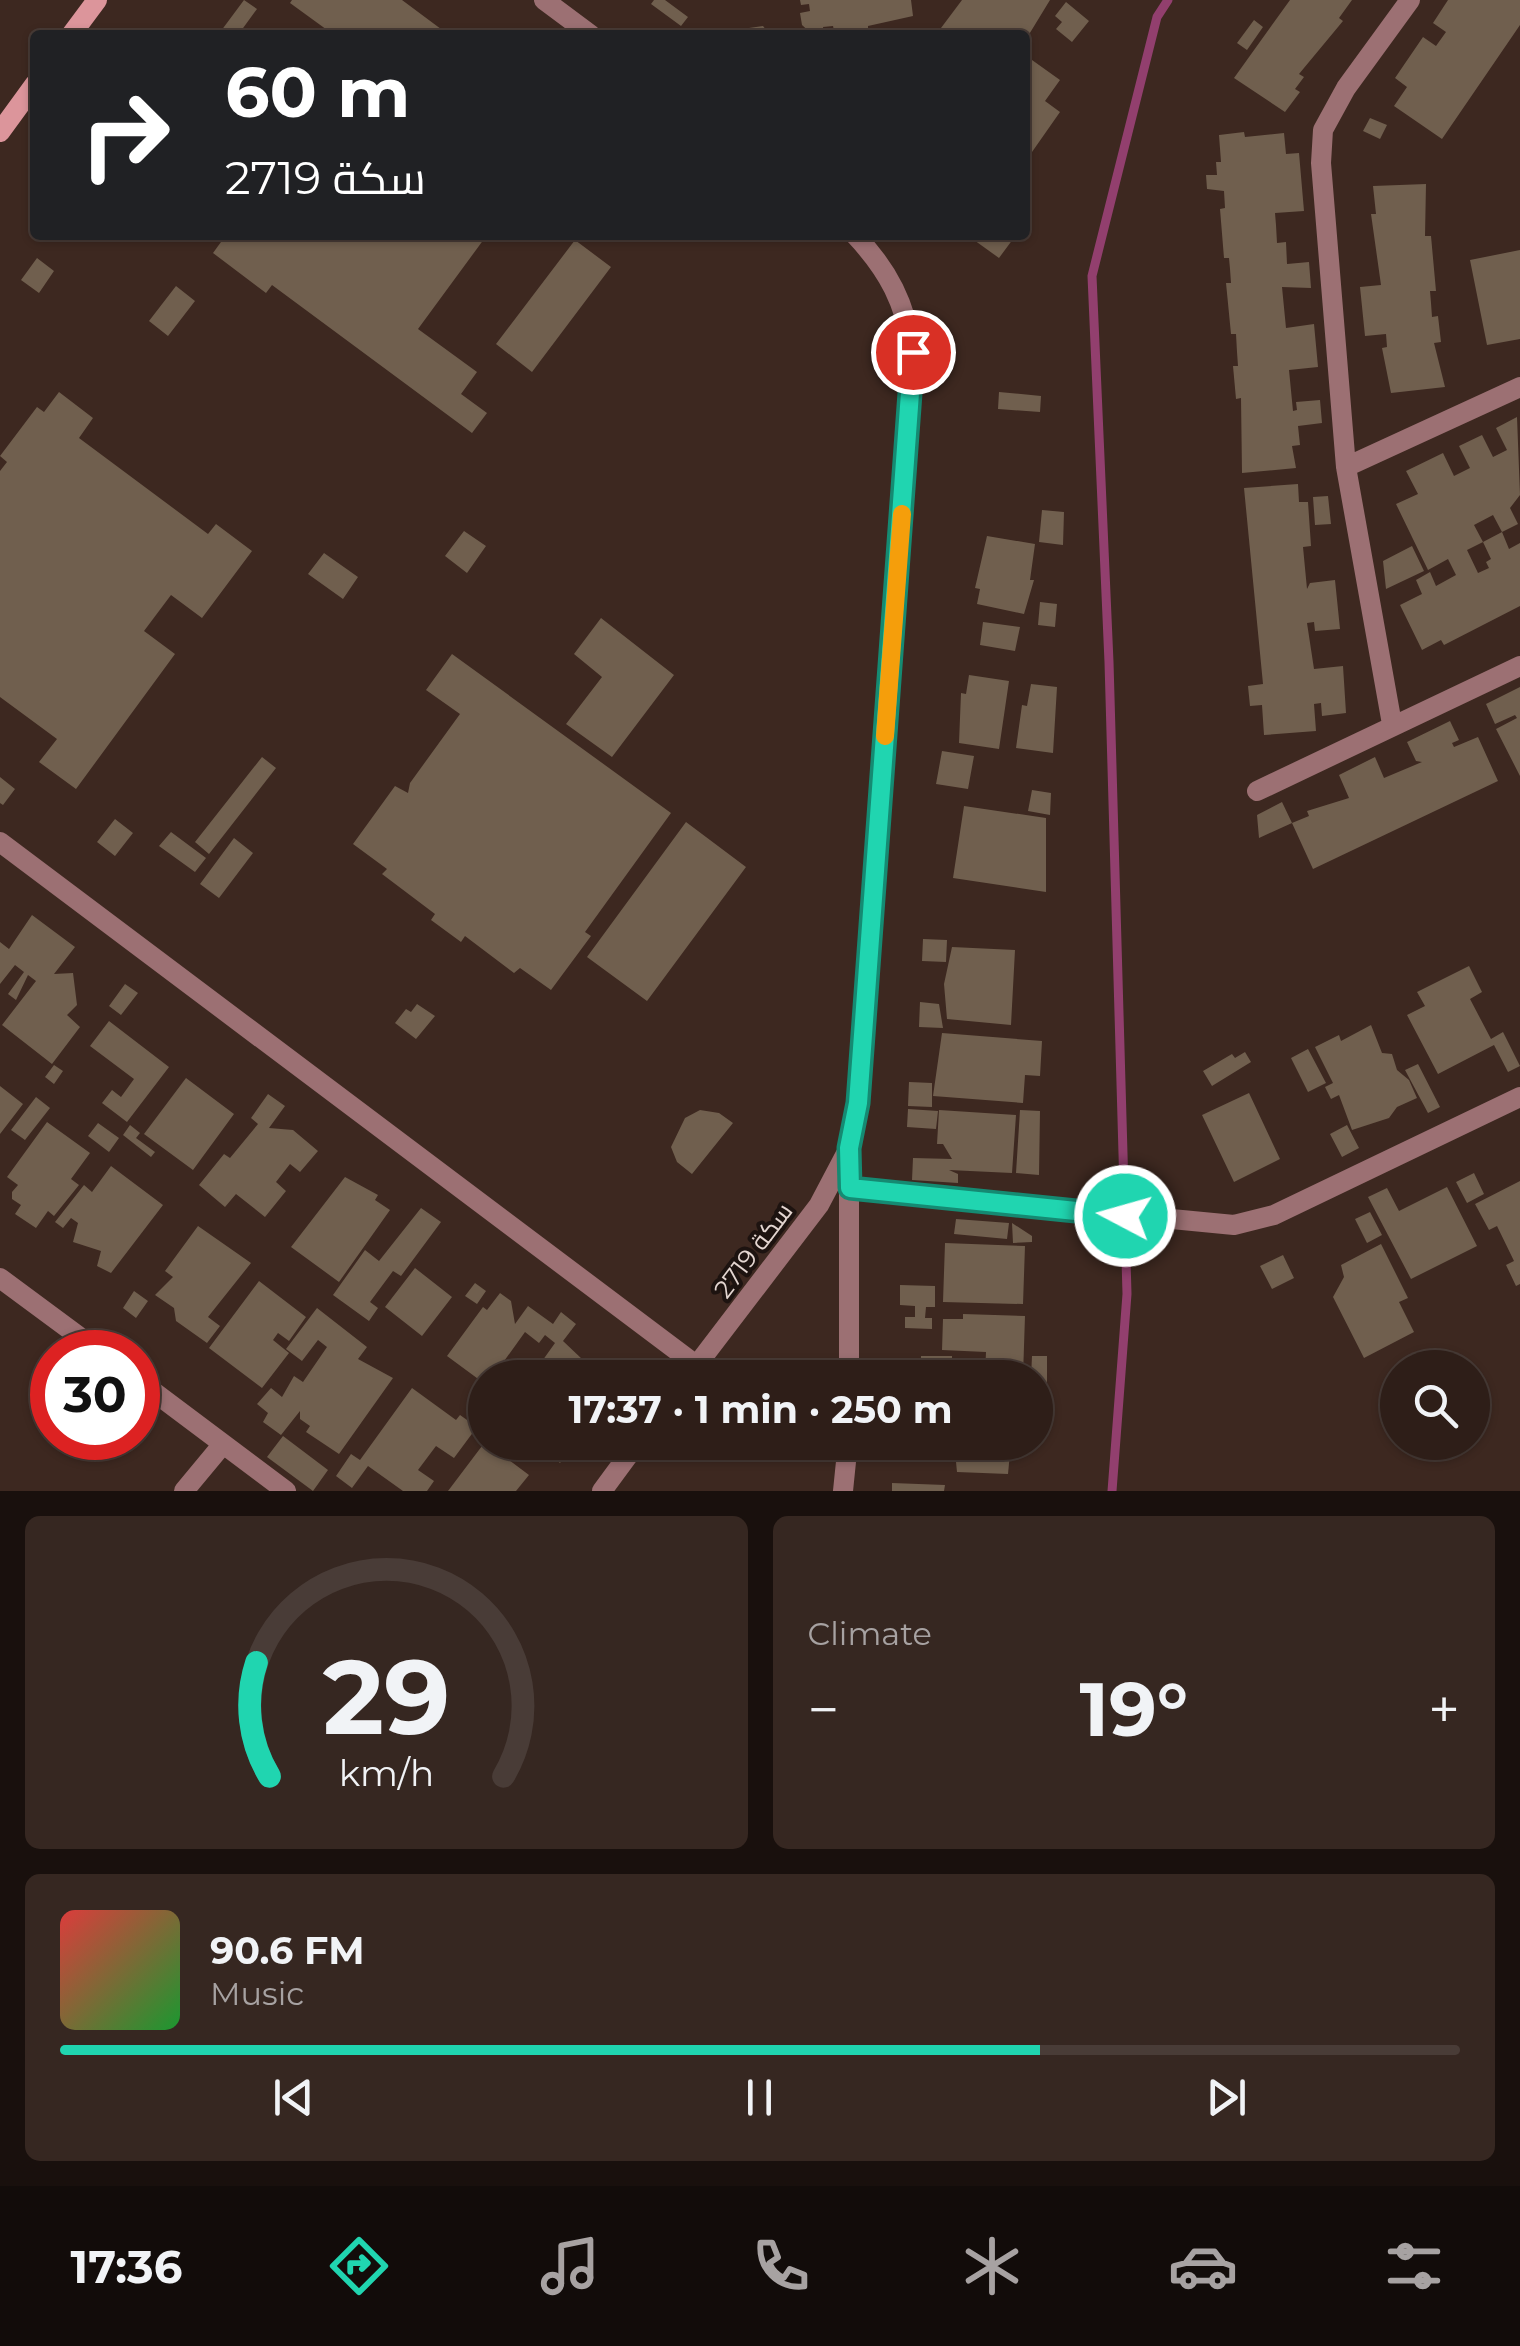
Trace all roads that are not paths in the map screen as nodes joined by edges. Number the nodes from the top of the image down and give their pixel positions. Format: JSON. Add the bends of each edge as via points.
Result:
{"nodes":[{"id":1,"x":97,"y":0,"type":"edge"},
{"id":2,"x":544,"y":0,"type":"edge"},
{"id":3,"x":1410,"y":0,"type":"edge"},
{"id":4,"x":75,"y":30,"type":"edge"},
{"id":5,"x":584,"y":30,"type":"edge"},
{"id":6,"x":30,"y":91,"type":"edge"},
{"id":7,"x":0,"y":132,"type":"edge"},
{"id":8,"x":860,"y":240,"type":"edge"},
{"id":9,"x":1520,"y":387,"type":"edge"},
{"id":10,"x":1346,"y":467,"type":"junction"},
{"id":11,"x":1520,"y":666,"type":"edge"},
{"id":12,"x":1392,"y":724,"type":"junction"},
{"id":13,"x":1257,"y":791,"type":"dead end"},
{"id":14,"x":0,"y":842,"type":"edge"},
{"id":15,"x":1520,"y":1097,"type":"edge"},
{"id":16,"x":849,"y":1148,"type":"junction"},
{"id":17,"x":850,"y":1188,"type":"junction"},
{"id":18,"x":0,"y":1278,"type":"edge"},
{"id":19,"x":70,"y":1330,"type":"edge"},
{"id":20,"x":676,"y":1360,"type":"edge"},
{"id":21,"x":701,"y":1360,"type":"edge"},
{"id":22,"x":848,"y":1360,"type":"edge"},
{"id":23,"x":160,"y":1397,"type":"edge"},
{"id":24,"x":222,"y":1444,"type":"junction"},
{"id":25,"x":625,"y":1460,"type":"edge"},
{"id":26,"x":846,"y":1460,"type":"edge"},
{"id":27,"x":184,"y":1491,"type":"edge"},
{"id":28,"x":286,"y":1491,"type":"edge"},
{"id":29,"x":602,"y":1491,"type":"edge"},
{"id":30,"x":843,"y":1491,"type":"edge"}],
"edges":[{"from":1,"to":4,"type":"street"},
{"from":2,"to":5,"type":"street"},
{"from":3,"to":10,"type":"street","via":[[1323,130]]},
{"from":6,"to":7,"type":"street"},
{"from":8,"to":16,"type":"street","name":"سكة 2719","via":[[883,264],[906,308],[913,352],[858,1103]]},
{"from":9,"to":10,"type":"street"},
{"from":10,"to":12,"type":"street"},
{"from":11,"to":12,"type":"street"},
{"from":12,"to":13,"type":"street"},
{"from":14,"to":20,"type":"street"},
{"from":15,"to":17,"type":"street","via":[[1274,1215],[1234,1224]]},
{"from":16,"to":17,"type":"street","name":"سكة 2719"},
{"from":16,"to":21,"type":"street","name":"سكة 2719","via":[[819,1205]]},
{"from":17,"to":22,"type":"street","name":"سكة 2719"},
{"from":18,"to":19,"type":"street"},
{"from":23,"to":24,"type":"street"},
{"from":24,"to":27,"type":"street"},
{"from":24,"to":28,"type":"street"},
{"from":25,"to":29,"type":"street"},
{"from":26,"to":30,"type":"street"}]}
